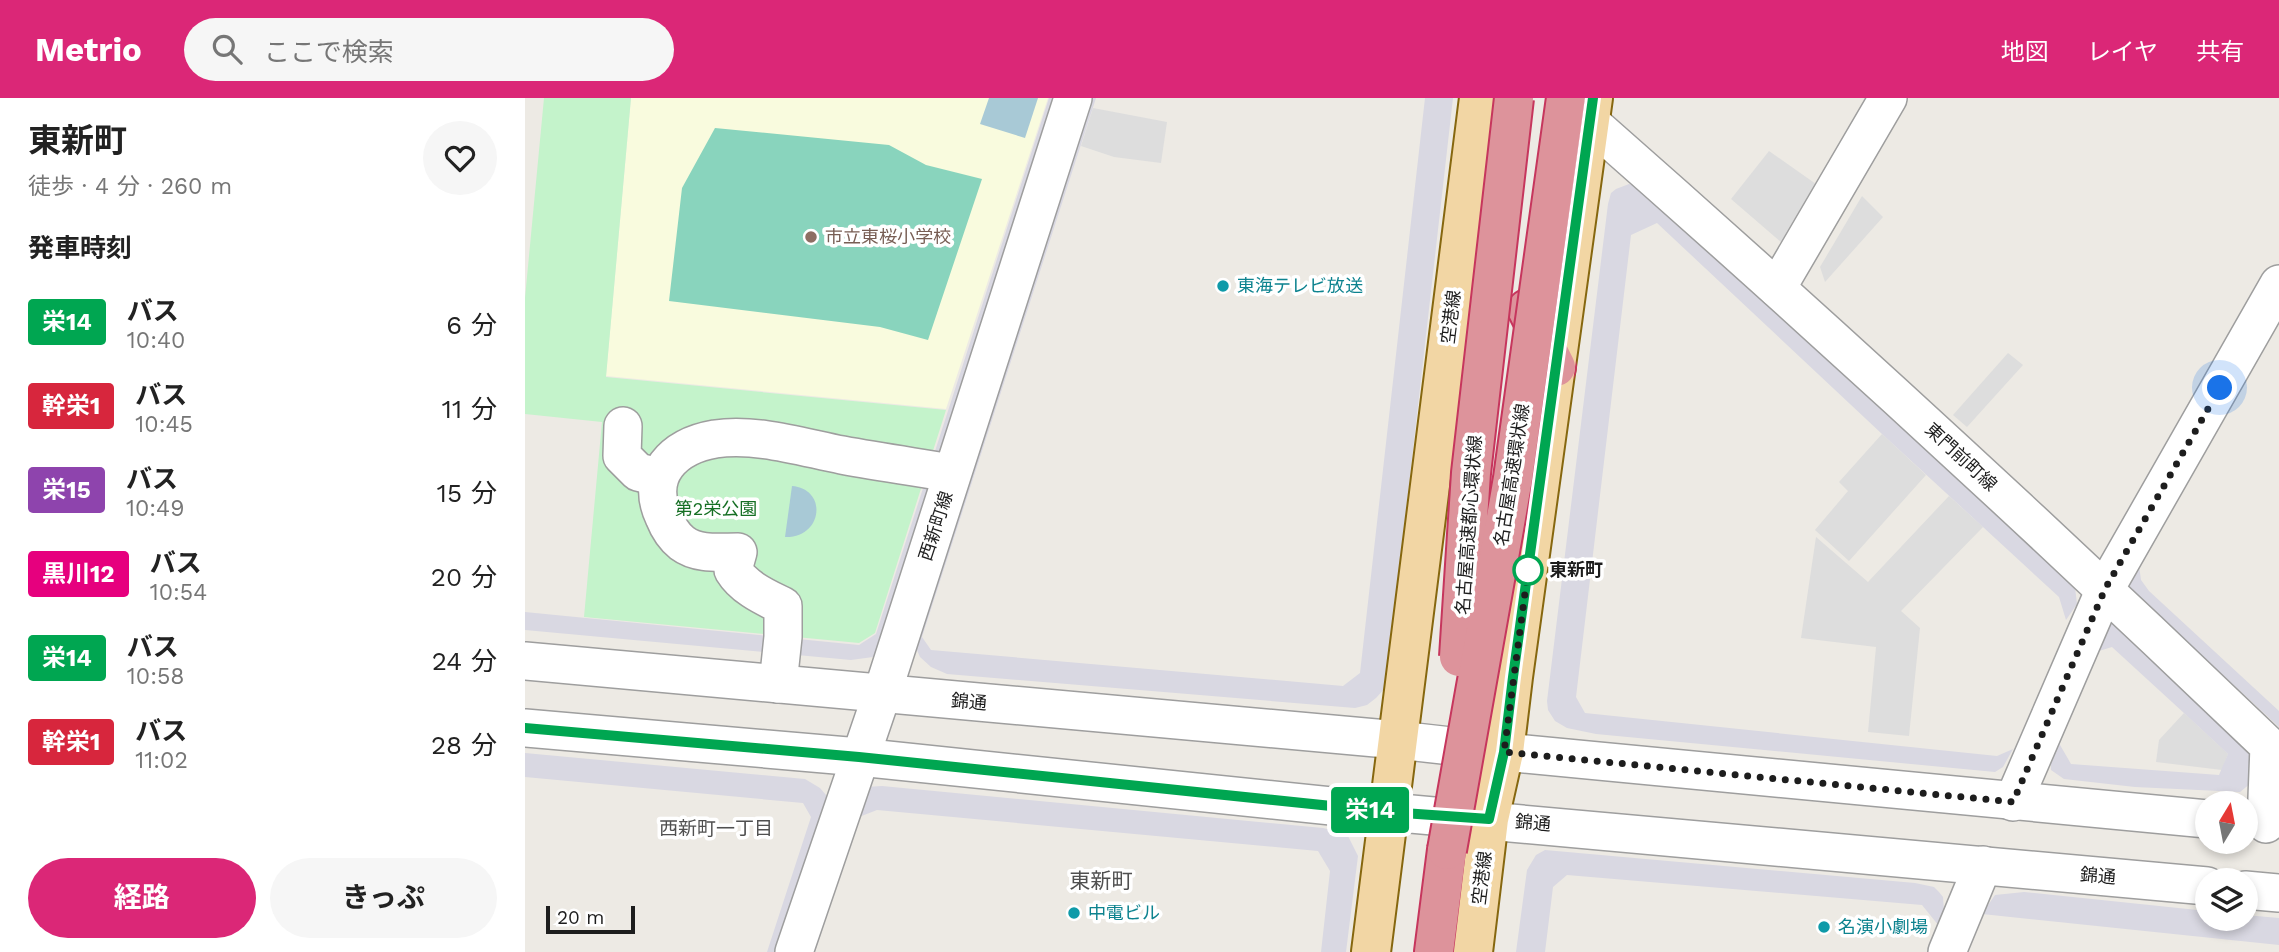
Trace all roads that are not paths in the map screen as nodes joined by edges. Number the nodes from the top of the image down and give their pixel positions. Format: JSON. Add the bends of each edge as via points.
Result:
{"nodes":[{"id":1,"x":1073,"y":98,"type":"edge"},
{"id":2,"x":1479,"y":98,"type":"edge"},
{"id":3,"x":1514,"y":98,"type":"edge"},
{"id":4,"x":1547,"y":98,"type":"edge"},
{"id":5,"x":1888,"y":98,"type":"edge"},
{"id":6,"x":1583,"y":106,"type":"edge"},
{"id":7,"x":2279,"y":284,"type":"edge"},
{"id":8,"x":1777,"y":288,"type":"junction"},
{"id":9,"x":1556,"y":367,"type":"junction"},
{"id":10,"x":623,"y":426,"type":"dead end"},
{"id":11,"x":953,"y":473,"type":"junction"},
{"id":12,"x":658,"y":477,"type":"junction"},
{"id":13,"x":2105,"y":589,"type":"junction"},
{"id":14,"x":525,"y":660,"type":"edge"},
{"id":15,"x":778,"y":684,"type":"junction"},
{"id":16,"x":882,"y":694,"type":"junction"},
{"id":17,"x":525,"y":728,"type":"edge"},
{"id":18,"x":1398,"y":740,"type":"junction"},
{"id":19,"x":1504,"y":752,"type":"junction"},
{"id":20,"x":859,"y":757,"type":"junction"},
{"id":21,"x":2013,"y":802,"type":"junction"},
{"id":22,"x":1389,"y":812,"type":"junction"},
{"id":23,"x":2195,"y":818,"type":"edge"},
{"id":24,"x":1489,"y":819,"type":"junction"},
{"id":25,"x":2263,"y":824,"type":"edge"},
{"id":26,"x":1447,"y":850,"type":"junction"},
{"id":27,"x":1983,"y":865,"type":"junction"},
{"id":28,"x":2195,"y":885,"type":"edge"},
{"id":29,"x":2258,"y":891,"type":"edge"},
{"id":30,"x":2279,"y":893,"type":"edge"},
{"id":31,"x":794,"y":952,"type":"edge"},
{"id":32,"x":1371,"y":952,"type":"edge"},
{"id":33,"x":1434,"y":952,"type":"edge"},
{"id":34,"x":1473,"y":952,"type":"edge"},
{"id":35,"x":1947,"y":952,"type":"edge"}],
"edges":[{"from":1,"to":11,"type":"street","name":"西新町線"},
{"from":2,"to":18,"type":"main road","name":"空港線"},
{"from":3,"to":26,"type":"highway","name":"名古屋高速都心環状線","bridge":true,"via":[[1471,473]]},
{"from":4,"to":9,"type":"highway","via":[[1527,308]]},
{"from":5,"to":8,"type":"street"},
{"from":6,"to":8,"type":"street","name":"東門前町線"},
{"from":6,"to":9,"type":"main road","name":"空港線"},
{"from":6,"to":26,"type":"highway","name":"名古屋高速環状線","bridge":true},
{"from":7,"to":13,"type":"street"},
{"from":8,"to":13,"type":"street","name":"東門前町線"},
{"from":9,"to":19,"type":"main road","name":"空港線"},
{"from":10,"to":12,"type":"street","via":[[622,456],[638,472]]},
{"from":11,"to":12,"type":"street","via":[[742,438],[715,439],[692,447],[671,458]]},
{"from":11,"to":16,"type":"street","name":"西新町線"},
{"from":12,"to":15,"type":"street","via":[[657,494],[671,532],[683,544],[703,552],[739,552],[733,570],[737,577],[783,606]]},
{"from":13,"to":21,"type":"street"},
{"from":13,"to":25,"type":"street","name":"東門前町線","via":[[2269,746]]},
{"from":14,"to":15,"type":"street","name":"錦通"},
{"from":15,"to":16,"type":"street","name":"錦通"},
{"from":16,"to":18,"type":"street","name":"錦通"},
{"from":16,"to":20,"type":"street","name":"西新町線"},
{"from":17,"to":20,"type":"street","name":"錦通"},
{"from":18,"to":19,"type":"street","name":"錦通"},
{"from":18,"to":22,"type":"main road","name":"空港線"},
{"from":19,"to":21,"type":"street","name":"錦通"},
{"from":19,"to":24,"type":"main road","name":"空港線"},
{"from":20,"to":22,"type":"street","name":"錦通"},
{"from":20,"to":31,"type":"street","name":"西新町線"},
{"from":21,"to":23,"type":"street","name":"錦通"},
{"from":22,"to":24,"type":"street","name":"錦通"},
{"from":22,"to":32,"type":"main road","name":"空港線"},
{"from":24,"to":27,"type":"street","name":"錦通"},
{"from":24,"to":34,"type":"main road","name":"空港線"},
{"from":26,"to":33,"type":"highway","name":"名古屋高速都心環状線"},
{"from":27,"to":28,"type":"street","name":"錦通"},
{"from":27,"to":35,"type":"street"},
{"from":29,"to":30,"type":"street"}]}
